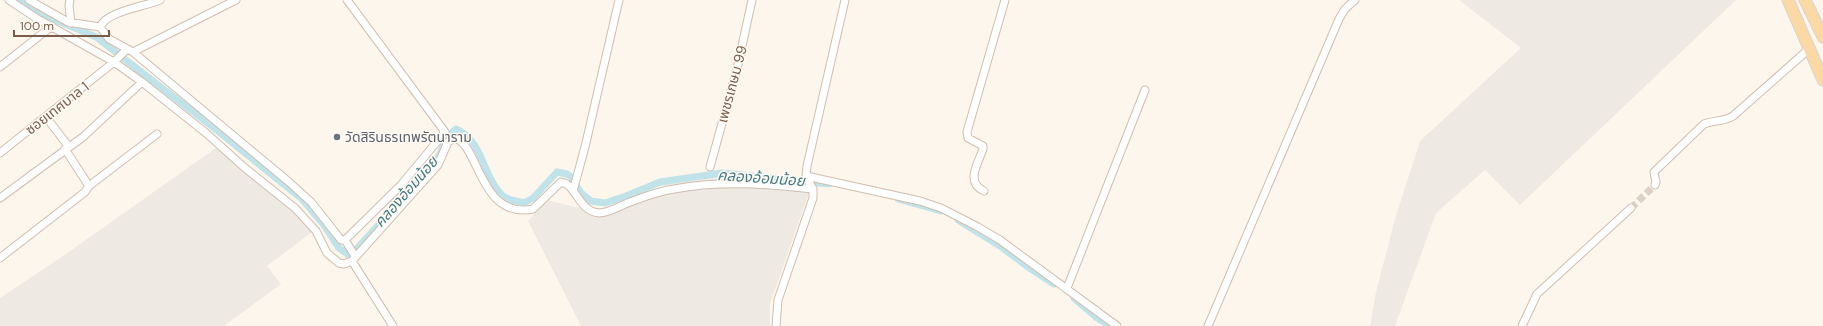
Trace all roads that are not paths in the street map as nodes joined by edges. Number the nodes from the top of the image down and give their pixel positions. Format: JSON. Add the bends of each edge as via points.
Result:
{"nodes":[{"id":1,"x":9,"y":0,"type":"edge"},
{"id":2,"x":29,"y":0,"type":"edge"},
{"id":3,"x":70,"y":0,"type":"edge"},
{"id":4,"x":160,"y":0,"type":"edge"},
{"id":5,"x":236,"y":0,"type":"edge"},
{"id":6,"x":347,"y":0,"type":"edge"},
{"id":7,"x":619,"y":0,"type":"edge"},
{"id":8,"x":752,"y":0,"type":"edge"},
{"id":9,"x":845,"y":0,"type":"edge"},
{"id":10,"x":1005,"y":0,"type":"edge"},
{"id":11,"x":1355,"y":0,"type":"edge"},
{"id":12,"x":1789,"y":0,"type":"edge"},
{"id":13,"x":1805,"y":0,"type":"edge"},
{"id":14,"x":71,"y":23,"type":"junction"},
{"id":15,"x":52,"y":26,"type":"junction"},
{"id":16,"x":100,"y":27,"type":"junction"},
{"id":17,"x":1823,"y":29,"type":"edge"},
{"id":18,"x":1823,"y":37,"type":"edge"},
{"id":19,"x":1809,"y":49,"type":"junction"},
{"id":20,"x":128,"y":51,"type":"junction"},
{"id":21,"x":116,"y":61,"type":"junction"},
{"id":22,"x":1823,"y":66,"type":"edge"},
{"id":23,"x":0,"y":67,"type":"edge"},
{"id":24,"x":1823,"y":80,"type":"edge"},
{"id":25,"x":142,"y":82,"type":"junction"},
{"id":26,"x":1145,"y":90,"type":"dead end"},
{"id":27,"x":46,"y":117,"type":"junction"},
{"id":28,"x":157,"y":134,"type":"dead end"},
{"id":29,"x":67,"y":148,"type":"junction"},
{"id":30,"x":0,"y":153,"type":"edge"},
{"id":31,"x":710,"y":167,"type":"dead end"},
{"id":32,"x":807,"y":177,"type":"junction"},
{"id":33,"x":1655,"y":185,"type":"tunnel mouth"},
{"id":34,"x":89,"y":186,"type":"junction"},
{"id":35,"x":813,"y":188,"type":"junction"},
{"id":36,"x":573,"y":191,"type":"junction"},
{"id":37,"x":984,"y":191,"type":"dead end"},
{"id":38,"x":0,"y":198,"type":"edge"},
{"id":39,"x":1631,"y":208,"type":"tunnel mouth"},
{"id":40,"x":347,"y":243,"type":"junction"},
{"id":41,"x":0,"y":258,"type":"edge"},
{"id":42,"x":351,"y":260,"type":"junction"},
{"id":43,"x":1067,"y":288,"type":"junction"},
{"id":44,"x":393,"y":326,"type":"edge"},
{"id":45,"x":776,"y":326,"type":"edge"},
{"id":46,"x":1117,"y":326,"type":"edge"},
{"id":47,"x":1208,"y":326,"type":"edge"},
{"id":48,"x":1522,"y":326,"type":"edge"}],
"edges":[{"from":1,"to":15,"type":"street"},
{"from":2,"to":14,"type":"street"},
{"from":3,"to":14,"type":"street"},
{"from":4,"to":16,"type":"street","via":[[110,16]]},
{"from":5,"to":20,"type":"street"},
{"from":6,"to":40,"type":"street","via":[[445,132],[401,185]]},
{"from":7,"to":36,"type":"street"},
{"from":8,"to":31,"type":"street","name":"เพชรเกษม 99","via":[[739,62]]},
{"from":9,"to":32,"type":"street","via":[[810,150]]},
{"from":10,"to":37,"type":"street","via":[[967,132],[968,138],[983,148],[973,180],[976,186]]},
{"from":11,"to":47,"type":"street","via":[[1339,18]]},
{"from":12,"to":19,"type":"main road"},
{"from":12,"to":22,"type":"main road"},
{"from":13,"to":17,"type":"main road"},
{"from":13,"to":18,"type":"main road"},
{"from":14,"to":16,"type":"street"},
{"from":15,"to":21,"type":"street"},
{"from":15,"to":23,"type":"street"},
{"from":16,"to":20,"type":"street","via":[[109,39]]},
{"from":19,"to":24,"type":"main road"},
{"from":19,"to":33,"type":"street","via":[[1733,116],[1727,120],[1704,124],[1654,172]]},
{"from":20,"to":21,"type":"street","name":"ซอยเทศบาล 1"},
{"from":20,"to":40,"type":"street","via":[[289,182],[311,202],[341,240]]},
{"from":21,"to":25,"type":"street"},
{"from":21,"to":27,"type":"street","name":"ซอยเทศบาล 1"},
{"from":25,"to":29,"type":"street","via":[[94,127]]},
{"from":25,"to":42,"type":"street","via":[[295,208],[316,231],[327,253],[339,262]]},
{"from":26,"to":43,"type":"street"},
{"from":27,"to":29,"type":"street"},
{"from":27,"to":30,"type":"street","name":"ซอยเทศบาล 1"},
{"from":28,"to":34,"type":"street"},
{"from":29,"to":34,"type":"street"},
{"from":29,"to":38,"type":"street"},
{"from":32,"to":35,"type":"street"},
{"from":32,"to":43,"type":"street","via":[[920,201],[941,208],[984,230]]},
{"from":34,"to":41,"type":"street","via":[[85,192]]},
{"from":35,"to":36,"type":"street","via":[[744,182],[703,185],[673,189],[634,200],[605,213],[598,213],[585,207]]},
{"from":35,"to":45,"type":"street","via":[[811,204],[778,300]]},
{"from":36,"to":42,"type":"street","via":[[561,182],[533,210],[517,210],[507,206],[492,195],[470,155],[460,141],[454,138],[448,142],[438,165]]},
{"from":39,"to":48,"type":"street","via":[[1537,294]]},
{"from":40,"to":42,"type":"street"},
{"from":42,"to":44,"type":"street"},
{"from":43,"to":46,"type":"street"}]}
